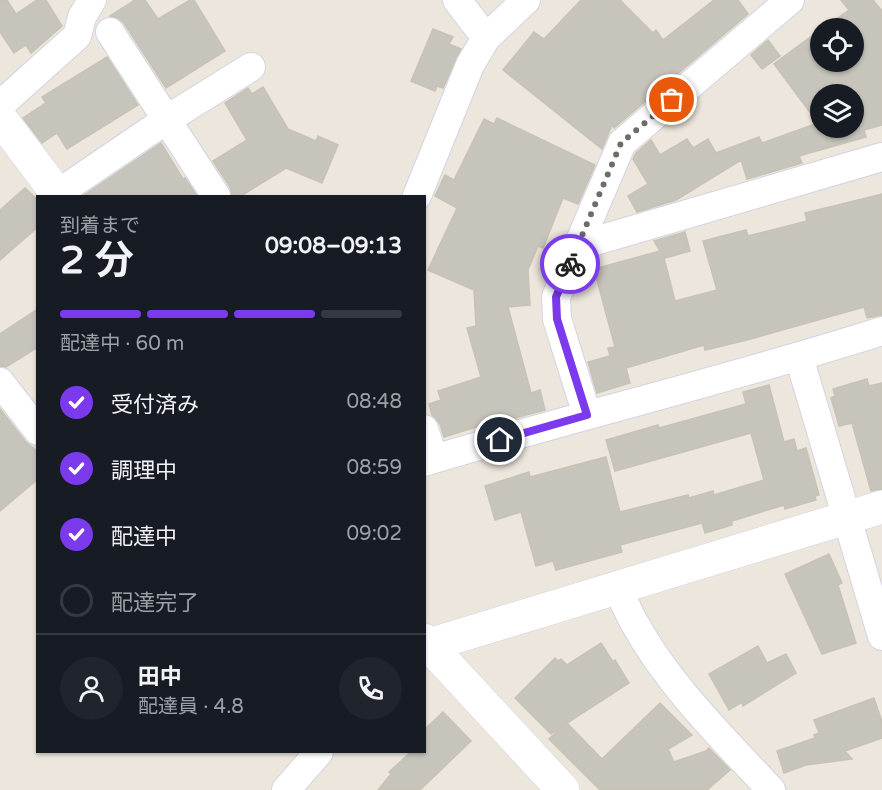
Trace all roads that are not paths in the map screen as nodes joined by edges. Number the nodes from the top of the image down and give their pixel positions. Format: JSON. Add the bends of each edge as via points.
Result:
{"nodes":[{"id":1,"x":457,"y":0,"type":"edge"},
{"id":2,"x":526,"y":0,"type":"edge"},
{"id":3,"x":790,"y":0,"type":"edge"},
{"id":4,"x":82,"y":6,"type":"edge"},
{"id":5,"x":110,"y":32,"type":"dead end"},
{"id":6,"x":486,"y":38,"type":"junction"},
{"id":7,"x":251,"y":67,"type":"dead end"},
{"id":8,"x":166,"y":120,"type":"junction"},
{"id":9,"x":3,"y":126,"type":"edge"},
{"id":10,"x":882,"y":157,"type":"edge"},
{"id":11,"x":58,"y":195,"type":"edge"},
{"id":12,"x":215,"y":195,"type":"edge"},
{"id":13,"x":417,"y":195,"type":"edge"},
{"id":14,"x":578,"y":246,"type":"junction"},
{"id":15,"x":882,"y":331,"type":"edge"},
{"id":16,"x":799,"y":357,"type":"junction"},
{"id":17,"x":0,"y":382,"type":"edge"},
{"id":18,"x":587,"y":415,"type":"junction"},
{"id":19,"x":36,"y":428,"type":"edge"},
{"id":20,"x":426,"y":442,"type":"edge"},
{"id":21,"x":429,"y":461,"type":"edge"},
{"id":22,"x":882,"y":507,"type":"edge"},
{"id":23,"x":846,"y":518,"type":"junction"},
{"id":24,"x":617,"y":587,"type":"junction"},
{"id":25,"x":882,"y":636,"type":"edge"},
{"id":26,"x":426,"y":644,"type":"edge"},
{"id":27,"x":317,"y":753,"type":"edge"},
{"id":28,"x":286,"y":790,"type":"edge"},
{"id":29,"x":563,"y":790,"type":"edge"},
{"id":30,"x":771,"y":790,"type":"edge"}],
"edges":[{"from":1,"to":6,"type":"street"},
{"from":2,"to":6,"type":"street"},
{"from":3,"to":14,"type":"street","via":[[621,143]]},
{"from":4,"to":9,"type":"street","via":[[77,36]]},
{"from":5,"to":8,"type":"street"},
{"from":6,"to":13,"type":"street","via":[[470,65]]},
{"from":7,"to":8,"type":"street"},
{"from":8,"to":11,"type":"street"},
{"from":8,"to":12,"type":"street"},
{"from":9,"to":11,"type":"street"},
{"from":10,"to":14,"type":"street"},
{"from":14,"to":18,"type":"street","via":[[556,297],[557,319]]},
{"from":15,"to":16,"type":"street"},
{"from":16,"to":18,"type":"street"},
{"from":16,"to":23,"type":"street"},
{"from":17,"to":19,"type":"street"},
{"from":18,"to":21,"type":"street"},
{"from":20,"to":21,"type":"street"},
{"from":22,"to":23,"type":"street"},
{"from":23,"to":24,"type":"street"},
{"from":23,"to":25,"type":"street"},
{"from":24,"to":26,"type":"street"},
{"from":24,"to":30,"type":"street","via":[[634,623],[681,692]]},
{"from":26,"to":29,"type":"street"},
{"from":27,"to":28,"type":"street"}]}
